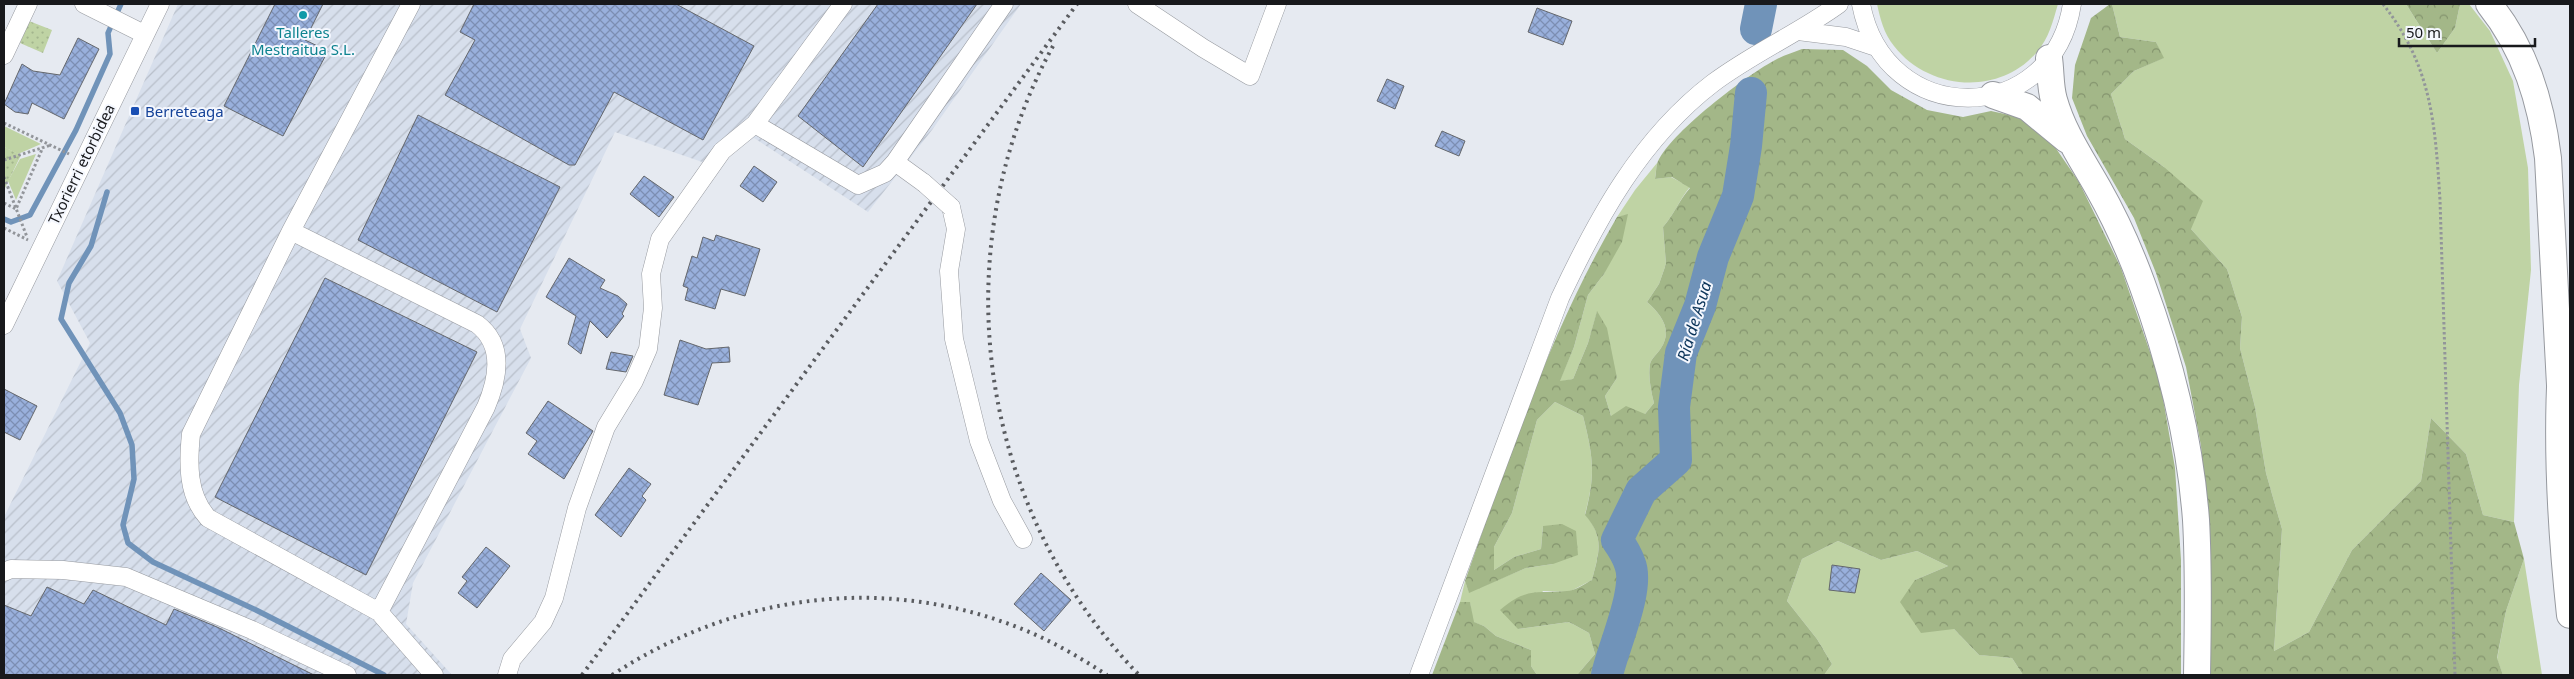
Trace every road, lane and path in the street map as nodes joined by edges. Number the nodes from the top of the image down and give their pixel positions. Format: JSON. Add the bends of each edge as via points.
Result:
{"nodes":[{"id":1,"x":28,"y":4,"type":"edge"},
{"id":2,"x":84,"y":4,"type":"edge"},
{"id":3,"x":160,"y":4,"type":"edge"},
{"id":4,"x":411,"y":4,"type":"edge"},
{"id":5,"x":843,"y":4,"type":"edge"},
{"id":6,"x":1004,"y":4,"type":"edge"},
{"id":7,"x":1138,"y":4,"type":"edge"},
{"id":8,"x":1277,"y":4,"type":"edge"},
{"id":9,"x":1839,"y":4,"type":"edge"},
{"id":10,"x":1861,"y":4,"type":"edge"},
{"id":11,"x":2072,"y":4,"type":"edge"},
{"id":12,"x":2383,"y":4,"type":"edge"},
{"id":13,"x":2489,"y":4,"type":"edge"},
{"id":14,"x":1798,"y":31,"type":"junction"},
{"id":15,"x":144,"y":34,"type":"junction"},
{"id":16,"x":1876,"y":48,"type":"junction"},
{"id":17,"x":4,"y":55,"type":"edge"},
{"id":18,"x":2049,"y":58,"type":"junction"},
{"id":19,"x":1993,"y":95,"type":"junction"},
{"id":20,"x":4,"y":123,"type":"edge"},
{"id":21,"x":755,"y":124,"type":"junction"},
{"id":22,"x":2070,"y":142,"type":"junction"},
{"id":23,"x":51,"y":145,"type":"junction"},
{"id":24,"x":43,"y":147,"type":"junction"},
{"id":25,"x":4,"y":160,"type":"edge"},
{"id":26,"x":65,"y":162,"type":"dead end"},
{"id":27,"x":895,"y":162,"type":"junction"},
{"id":28,"x":4,"y":177,"type":"edge"},
{"id":29,"x":4,"y":203,"type":"edge"},
{"id":30,"x":16,"y":209,"type":"junction"},
{"id":31,"x":4,"y":228,"type":"edge"},
{"id":32,"x":291,"y":231,"type":"junction"},
{"id":33,"x":33,"y":232,"type":"dead end"},
{"id":34,"x":29,"y":240,"type":"junction"},
{"id":35,"x":2570,"y":282,"type":"edge"},
{"id":36,"x":4,"y":325,"type":"edge"},
{"id":37,"x":2560,"y":385,"type":"junction"},
{"id":38,"x":1023,"y":539,"type":"dead end"},
{"id":39,"x":4,"y":572,"type":"edge"},
{"id":40,"x":379,"y":612,"type":"junction"},
{"id":41,"x":2570,"y":615,"type":"edge"},
{"id":42,"x":347,"y":675,"type":"edge"},
{"id":43,"x":434,"y":675,"type":"edge"},
{"id":44,"x":507,"y":675,"type":"edge"},
{"id":45,"x":1420,"y":675,"type":"edge"},
{"id":46,"x":2197,"y":675,"type":"edge"},
{"id":47,"x":2454,"y":675,"type":"edge"}],
"edges":[{"from":1,"to":17,"type":"street"},
{"from":2,"to":15,"type":"street"},
{"from":3,"to":15,"type":"street","name":"Txorierri etorbidea"},
{"from":4,"to":32,"type":"street"},
{"from":5,"to":21,"type":"street"},
{"from":6,"to":27,"type":"street"},
{"from":7,"to":8,"type":"street","via":[[1250,76]]},
{"from":9,"to":14,"type":"street"},
{"from":10,"to":16,"type":"street"},
{"from":11,"to":18,"type":"street","via":[[2062,40]]},
{"from":12,"to":47,"type":"path","via":[[2417,59],[2431,105],[2436,148],[2441,210]]},
{"from":13,"to":37,"type":"highway","via":[[2504,23],[2522,57],[2544,125]]},
{"from":14,"to":16,"type":"street","via":[[1846,37]]},
{"from":14,"to":45,"type":"street","via":[[1713,83],[1665,126],[1642,154],[1587,240],[1560,298]]},
{"from":15,"to":36,"type":"street","name":"Txorierri etorbidea"},
{"from":16,"to":19,"type":"street","via":[[1907,80],[1927,90],[1956,97]]},
{"from":18,"to":19,"type":"street","via":[[2014,87]]},
{"from":18,"to":22,"type":"highway","via":[[2053,98]]},
{"from":19,"to":22,"type":"highway","via":[[2027,107]]},
{"from":20,"to":23,"type":"path"},
{"from":21,"to":27,"type":"street","via":[[858,185],[885,173]]},
{"from":21,"to":44,"type":"street","via":[[722,151],[660,239],[652,274],[654,308],[648,349],[603,436],[577,508],[554,598],[543,622],[512,660]]},
{"from":22,"to":46,"type":"highway","via":[[2098,188],[2131,257],[2161,336],[2176,392],[2196,518]]},
{"from":23,"to":24,"type":"path"},
{"from":23,"to":26,"type":"path","via":[[69,154]]},
{"from":24,"to":25,"type":"path"},
{"from":24,"to":30,"type":"path"},
{"from":27,"to":38,"type":"street","bridge":true,"via":[[951,208],[956,229],[950,271],[954,339],[979,441],[1002,501]]},
{"from":28,"to":30,"type":"path"},
{"from":29,"to":30,"type":"path"},
{"from":30,"to":34,"type":"path"},
{"from":31,"to":34,"type":"path"},
{"from":32,"to":40,"type":"street","via":[[191,434],[190,479],[199,508],[208,518]]},
{"from":32,"to":40,"type":"street","via":[[478,324],[487,332],[494,347],[498,365],[494,389]]},
{"from":33,"to":34,"type":"path"},
{"from":35,"to":37,"type":"highway"},
{"from":37,"to":41,"type":"highway","via":[[2559,474]]},
{"from":39,"to":42,"type":"street","via":[[11,569],[63,570],[126,577],[252,630]]},
{"from":40,"to":43,"type":"street"}]}
